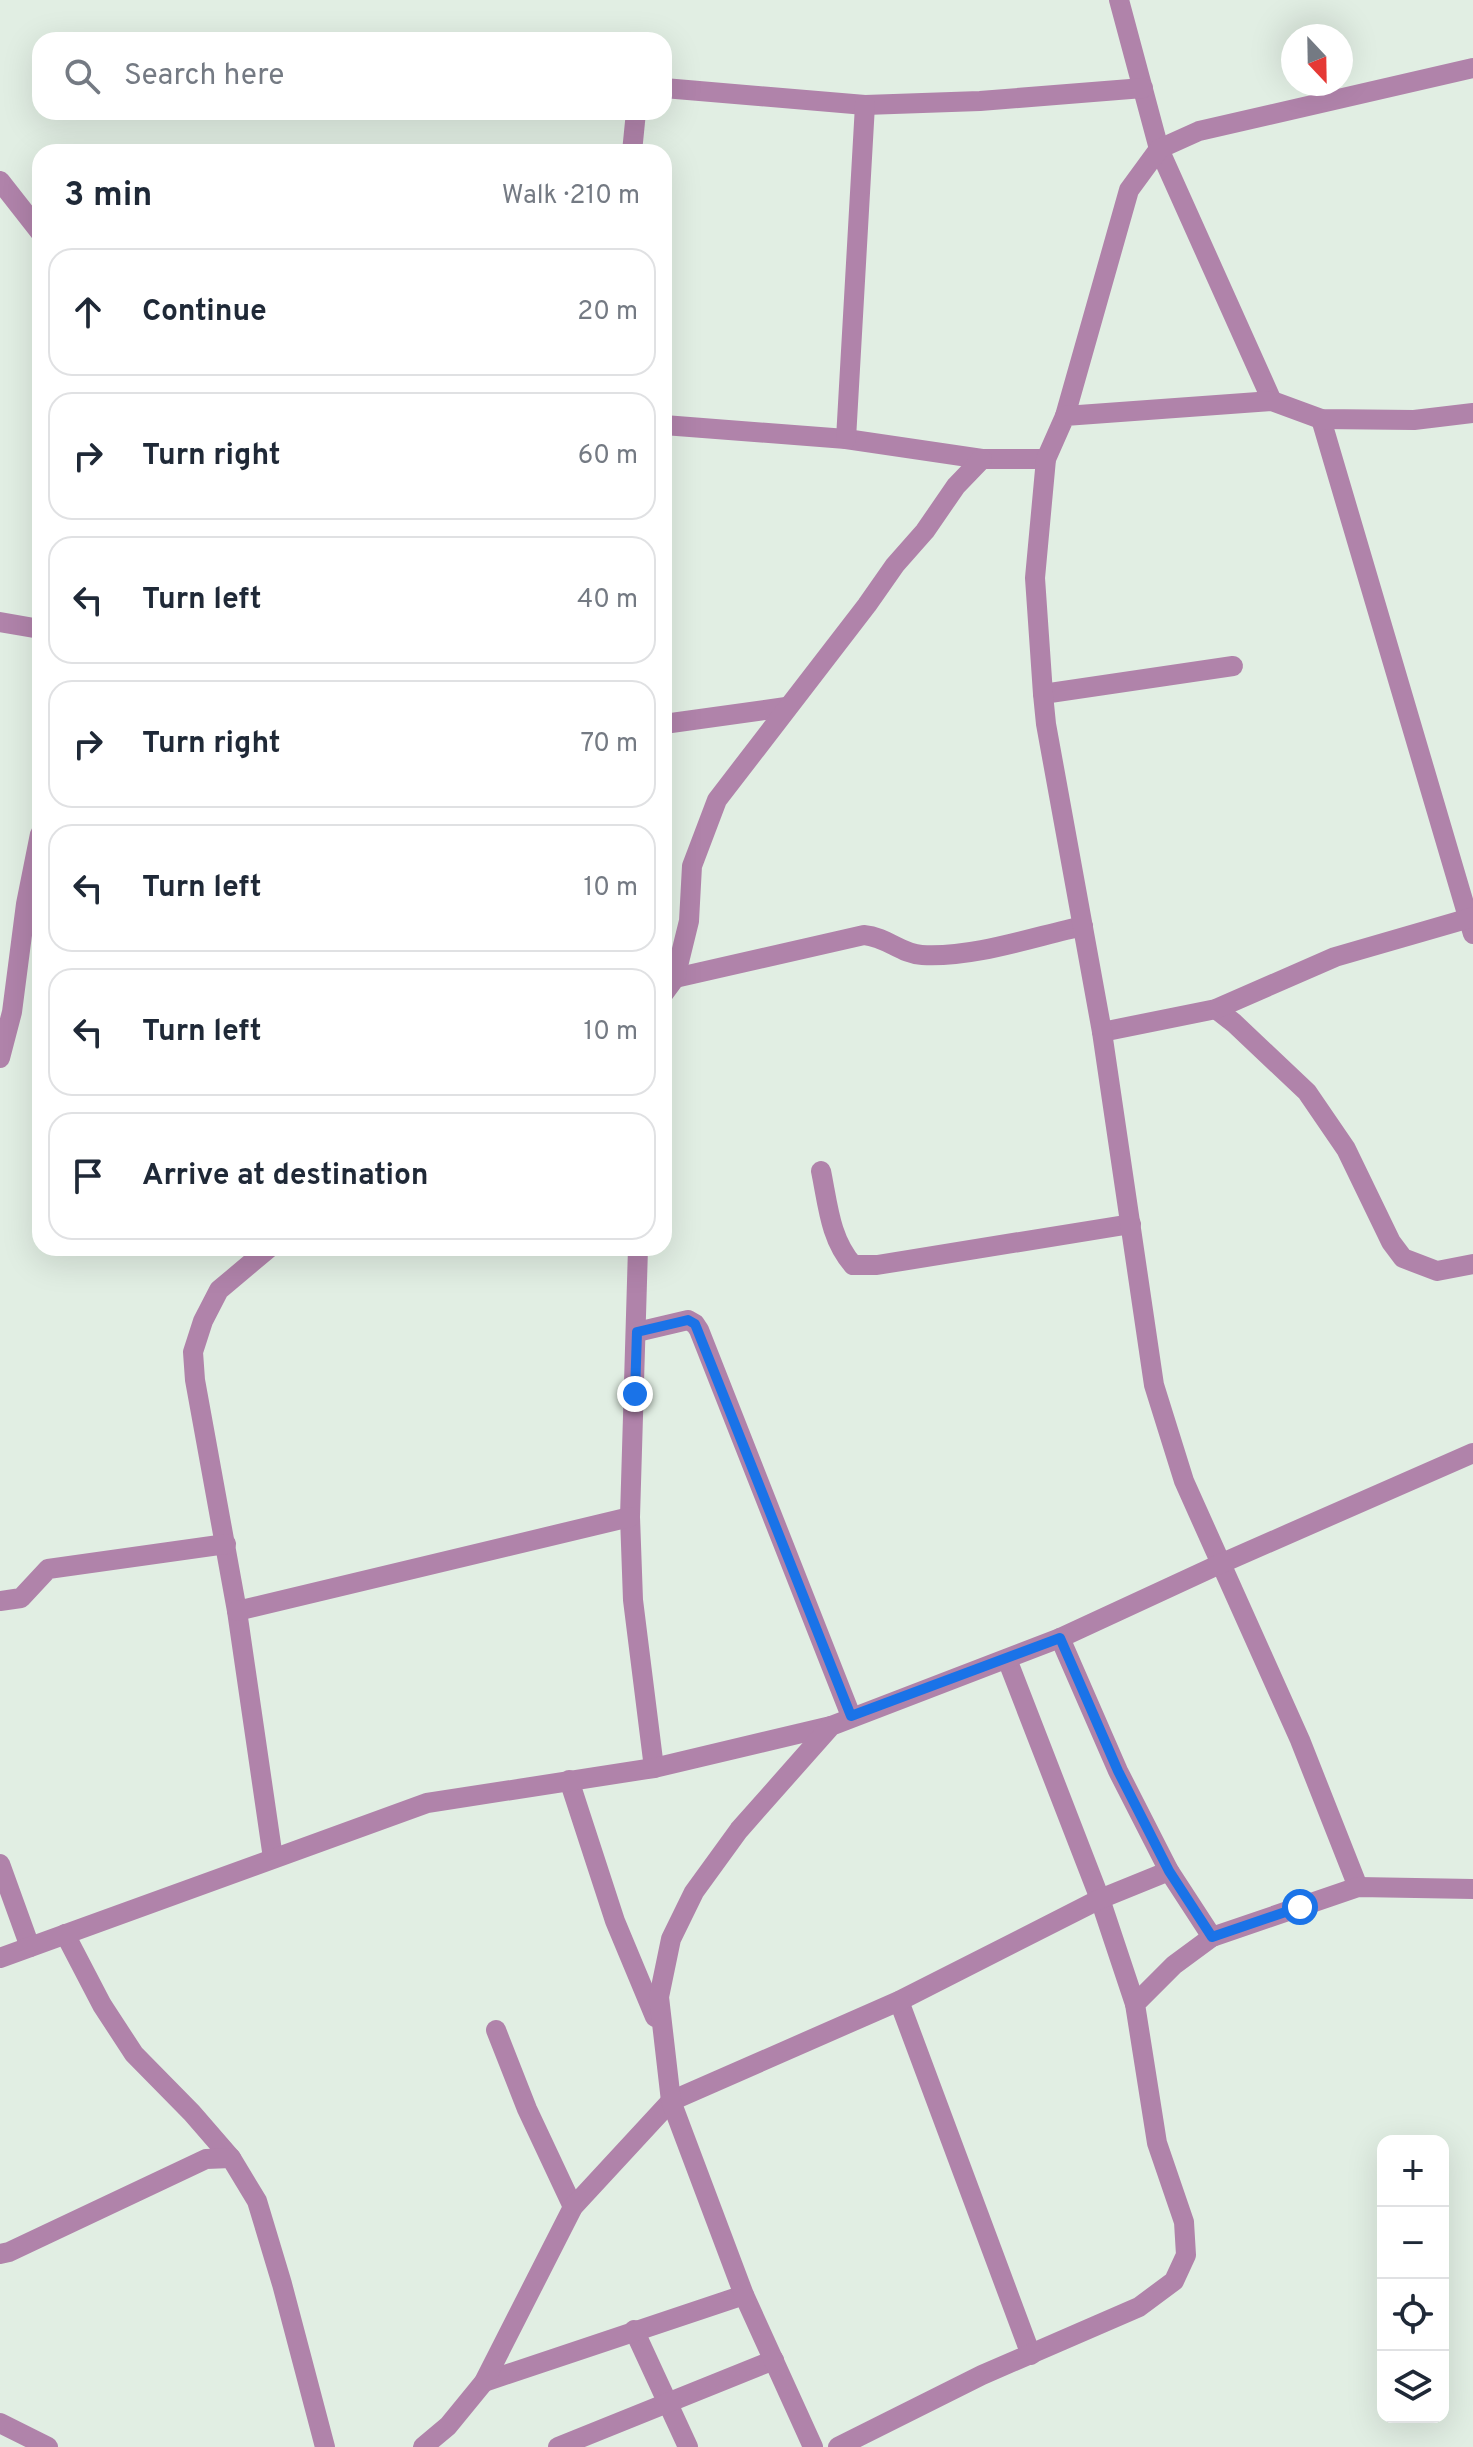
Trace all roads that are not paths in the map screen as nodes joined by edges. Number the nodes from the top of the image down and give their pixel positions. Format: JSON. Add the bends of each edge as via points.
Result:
{"nodes":[{"id":1,"x":1119,"y":0,"type":"edge"},
{"id":2,"x":1473,"y":68,"type":"edge"},
{"id":3,"x":1143,"y":88,"type":"junction"},
{"id":4,"x":672,"y":89,"type":"edge"},
{"id":5,"x":865,"y":105,"type":"junction"},
{"id":6,"x":635,"y":120,"type":"edge"},
{"id":7,"x":633,"y":144,"type":"edge"},
{"id":8,"x":1159,"y":149,"type":"junction"},
{"id":9,"x":0,"y":181,"type":"edge"},
{"id":10,"x":32,"y":222,"type":"edge"},
{"id":11,"x":1272,"y":401,"type":"junction"},
{"id":12,"x":1473,"y":413,"type":"edge"},
{"id":13,"x":1065,"y":416,"type":"junction"},
{"id":14,"x":1321,"y":419,"type":"junction"},
{"id":15,"x":672,"y":426,"type":"edge"},
{"id":16,"x":846,"y":439,"type":"junction"},
{"id":17,"x":982,"y":459,"type":"junction"},
{"id":18,"x":1046,"y":459,"type":"junction"},
{"id":19,"x":0,"y":622,"type":"edge"},
{"id":20,"x":32,"y":628,"type":"edge"},
{"id":21,"x":1233,"y":666,"type":"dead end"},
{"id":22,"x":1043,"y":694,"type":"junction"},
{"id":23,"x":786,"y":707,"type":"junction"},
{"id":24,"x":672,"y":723,"type":"edge"},
{"id":25,"x":32,"y":910,"type":"edge"},
{"id":26,"x":1471,"y":923,"type":"edge"},
{"id":27,"x":1083,"y":926,"type":"junction"},
{"id":28,"x":672,"y":975,"type":"edge"},
{"id":29,"x":672,"y":984,"type":"edge"},
{"id":30,"x":1216,"y":1009,"type":"junction"},
{"id":31,"x":1102,"y":1032,"type":"junction"},
{"id":32,"x":0,"y":1058,"type":"edge"},
{"id":33,"x":821,"y":1171,"type":"dead end"},
{"id":34,"x":1131,"y":1224,"type":"junction"},
{"id":35,"x":259,"y":1256,"type":"edge"},
{"id":36,"x":638,"y":1256,"type":"edge"},
{"id":37,"x":1473,"y":1264,"type":"edge"},
{"id":38,"x":637,"y":1332,"type":"junction"},
{"id":39,"x":1473,"y":1453,"type":"edge"},
{"id":40,"x":630,"y":1517,"type":"junction"},
{"id":41,"x":226,"y":1544,"type":"junction"},
{"id":42,"x":1220,"y":1564,"type":"junction"},
{"id":43,"x":0,"y":1601,"type":"edge"},
{"id":44,"x":237,"y":1611,"type":"junction"},
{"id":45,"x":1060,"y":1638,"type":"junction"},
{"id":46,"x":1007,"y":1659,"type":"junction"},
{"id":47,"x":851,"y":1716,"type":"junction"},
{"id":48,"x":831,"y":1726,"type":"junction"},
{"id":49,"x":654,"y":1768,"type":"junction"},
{"id":50,"x":569,"y":1780,"type":"junction"},
{"id":51,"x":273,"y":1858,"type":"junction"},
{"id":52,"x":0,"y":1864,"type":"edge"},
{"id":53,"x":1169,"y":1871,"type":"junction"},
{"id":54,"x":1358,"y":1887,"type":"junction"},
{"id":55,"x":1473,"y":1889,"type":"edge"},
{"id":56,"x":1100,"y":1899,"type":"junction"},
{"id":57,"x":65,"y":1934,"type":"junction"},
{"id":58,"x":1212,"y":1937,"type":"junction"},
{"id":59,"x":30,"y":1947,"type":"junction"},
{"id":60,"x":0,"y":1958,"type":"edge"},
{"id":61,"x":899,"y":2001,"type":"junction"},
{"id":62,"x":1135,"y":2004,"type":"junction"},
{"id":63,"x":496,"y":2030,"type":"dead end"},
{"id":64,"x":664,"y":2038,"type":"junction"},
{"id":65,"x":671,"y":2101,"type":"junction"},
{"id":66,"x":231,"y":2158,"type":"junction"},
{"id":67,"x":573,"y":2207,"type":"junction"},
{"id":68,"x":0,"y":2254,"type":"edge"},
{"id":69,"x":744,"y":2295,"type":"junction"},
{"id":70,"x":634,"y":2330,"type":"junction"},
{"id":71,"x":1031,"y":2355,"type":"junction"},
{"id":72,"x":774,"y":2360,"type":"junction"},
{"id":73,"x":484,"y":2382,"type":"junction"},
{"id":74,"x":668,"y":2403,"type":"junction"},
{"id":75,"x":0,"y":2423,"type":"edge"},
{"id":76,"x":48,"y":2447,"type":"edge"},
{"id":77,"x":325,"y":2447,"type":"edge"},
{"id":78,"x":423,"y":2447,"type":"edge"},
{"id":79,"x":558,"y":2447,"type":"edge"},
{"id":80,"x":688,"y":2447,"type":"edge"},
{"id":81,"x":813,"y":2447,"type":"edge"},
{"id":82,"x":838,"y":2447,"type":"edge"}],
"edges":[{"from":1,"to":3,"type":"street"},
{"from":2,"to":8,"type":"street","via":[[1199,131]]},
{"from":3,"to":5,"type":"street"},
{"from":3,"to":8,"type":"street"},
{"from":4,"to":5,"type":"street"},
{"from":5,"to":16,"type":"street"},
{"from":6,"to":7,"type":"street"},
{"from":8,"to":11,"type":"street"},
{"from":8,"to":13,"type":"street","via":[[1129,190]]},
{"from":9,"to":10,"type":"street"},
{"from":11,"to":13,"type":"street"},
{"from":11,"to":14,"type":"street"},
{"from":12,"to":14,"type":"street","via":[[1414,420]]},
{"from":13,"to":18,"type":"street"},
{"from":14,"to":26,"type":"street"},
{"from":15,"to":16,"type":"street"},
{"from":16,"to":17,"type":"street"},
{"from":17,"to":18,"type":"street"},
{"from":17,"to":23,"type":"street"},
{"from":18,"to":22,"type":"street","via":[[1035,578]]},
{"from":19,"to":20,"type":"street"},
{"from":21,"to":22,"type":"street"},
{"from":22,"to":27,"type":"street"},
{"from":23,"to":24,"type":"street"},
{"from":23,"to":28,"type":"street","via":[[717,800],[692,866],[689,921]]},
{"from":25,"to":32,"type":"street"},
{"from":26,"to":30,"type":"street","via":[[1335,957]]},
{"from":27,"to":29,"type":"street","via":[[964,952],[923,955],[864,935]]},
{"from":27,"to":31,"type":"street"},
{"from":30,"to":31,"type":"street"},
{"from":30,"to":37,"type":"street","via":[[1307,1092],[1346,1149],[1403,1258],[1437,1271]]},
{"from":31,"to":34,"type":"street"},
{"from":33,"to":34,"type":"street","via":[[832,1228],[853,1265]]},
{"from":34,"to":42,"type":"street","via":[[1154,1385],[1184,1481]]},
{"from":35,"to":41,"type":"street","via":[[219,1290],[193,1352]]},
{"from":36,"to":38,"type":"street"},
{"from":38,"to":40,"type":"street"},
{"from":38,"to":47,"type":"street","via":[[688,1320],[699,1330]]},
{"from":39,"to":42,"type":"street"},
{"from":40,"to":44,"type":"street"},
{"from":40,"to":49,"type":"street","via":[[633,1600]]},
{"from":41,"to":43,"type":"street","via":[[48,1569],[21,1598]]},
{"from":41,"to":44,"type":"street"},
{"from":42,"to":45,"type":"street"},
{"from":42,"to":54,"type":"street","via":[[1300,1740]]},
{"from":44,"to":51,"type":"street"},
{"from":45,"to":46,"type":"street"},
{"from":45,"to":53,"type":"street"},
{"from":46,"to":47,"type":"street"},
{"from":46,"to":56,"type":"street"},
{"from":47,"to":48,"type":"street"},
{"from":48,"to":49,"type":"street"},
{"from":48,"to":64,"type":"street","via":[[739,1830],[694,1892],[671,1939],[659,1997]]},
{"from":49,"to":50,"type":"street"},
{"from":50,"to":51,"type":"street","via":[[427,1803]]},
{"from":50,"to":64,"type":"street","via":[[615,1921]]},
{"from":51,"to":57,"type":"street"},
{"from":52,"to":59,"type":"street"},
{"from":53,"to":56,"type":"street"},
{"from":53,"to":58,"type":"street"},
{"from":54,"to":55,"type":"street"},
{"from":54,"to":58,"type":"street"},
{"from":56,"to":61,"type":"street"},
{"from":56,"to":62,"type":"street"},
{"from":57,"to":59,"type":"street"},
{"from":57,"to":66,"type":"street","via":[[134,2054]]},
{"from":58,"to":62,"type":"street"},
{"from":59,"to":60,"type":"street"},
{"from":61,"to":65,"type":"street"},
{"from":61,"to":71,"type":"street"},
{"from":62,"to":71,"type":"street","via":[[1157,2143],[1184,2222],[1186,2255],[1174,2281],[1139,2307]]},
{"from":63,"to":67,"type":"street"},
{"from":64,"to":65,"type":"street"},
{"from":65,"to":67,"type":"street"},
{"from":65,"to":69,"type":"street"},
{"from":66,"to":68,"type":"street","via":[[206,2159]]},
{"from":66,"to":77,"type":"street","via":[[257,2201]]},
{"from":67,"to":73,"type":"street"},
{"from":69,"to":70,"type":"street"},
{"from":69,"to":72,"type":"street"},
{"from":70,"to":73,"type":"street"},
{"from":70,"to":74,"type":"street"},
{"from":71,"to":82,"type":"street"},
{"from":72,"to":74,"type":"street"},
{"from":72,"to":81,"type":"street"},
{"from":73,"to":78,"type":"street"},
{"from":74,"to":79,"type":"street"},
{"from":74,"to":80,"type":"street"},
{"from":75,"to":76,"type":"street"}]}
